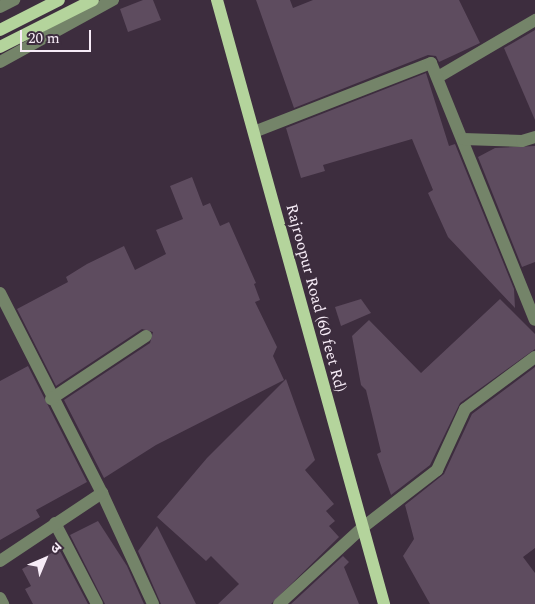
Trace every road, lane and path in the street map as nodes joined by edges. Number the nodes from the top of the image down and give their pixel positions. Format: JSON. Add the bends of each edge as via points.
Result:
{"nodes":[{"id":1,"x":14,"y":0,"type":"edge"},
{"id":2,"x":59,"y":0,"type":"edge"},
{"id":3,"x":93,"y":0,"type":"edge"},
{"id":4,"x":113,"y":0,"type":"edge"},
{"id":5,"x":217,"y":0,"type":"edge"},
{"id":6,"x":0,"y":7,"type":"edge"},
{"id":7,"x":535,"y":20,"type":"edge"},
{"id":8,"x":0,"y":30,"type":"edge"},
{"id":9,"x":0,"y":47,"type":"edge"},
{"id":10,"x":0,"y":62,"type":"edge"},
{"id":11,"x":438,"y":77,"type":"junction"},
{"id":12,"x":254,"y":132,"type":"junction"},
{"id":13,"x":535,"y":137,"type":"edge"},
{"id":14,"x":463,"y":139,"type":"junction"},
{"id":15,"x":529,"y":288,"type":"edge"},
{"id":16,"x":0,"y":293,"type":"edge"},
{"id":17,"x":535,"y":320,"type":"edge"},
{"id":18,"x":146,"y":336,"type":"dead end"},
{"id":19,"x":535,"y":357,"type":"edge"},
{"id":20,"x":51,"y":398,"type":"junction"},
{"id":21,"x":102,"y":493,"type":"junction"},
{"id":22,"x":55,"y":523,"type":"junction"},
{"id":23,"x":362,"y":528,"type":"junction"},
{"id":24,"x":0,"y":561,"type":"edge"},
{"id":25,"x":0,"y":598,"type":"edge"},
{"id":26,"x":3,"y":604,"type":"edge"},
{"id":27,"x":97,"y":604,"type":"edge"},
{"id":28,"x":153,"y":604,"type":"edge"},
{"id":29,"x":279,"y":604,"type":"edge"},
{"id":30,"x":384,"y":604,"type":"edge"}],
"edges":[{"from":1,"to":6,"type":"street"},
{"from":2,"to":8,"type":"main road"},
{"from":3,"to":9,"type":"main road"},
{"from":4,"to":10,"type":"street"},
{"from":5,"to":12,"type":"main road","name":"Rajroopur Road (60 feet Rd)"},
{"from":7,"to":11,"type":"street"},
{"from":11,"to":12,"type":"street","via":[[431,63]]},
{"from":11,"to":14,"type":"street"},
{"from":12,"to":23,"type":"main road","name":"Rajroopur Road (60 feet Rd)"},
{"from":13,"to":14,"type":"street","via":[[522,141]]},
{"from":14,"to":15,"type":"street"},
{"from":15,"to":17,"type":"street"},
{"from":16,"to":20,"type":"street"},
{"from":18,"to":20,"type":"street"},
{"from":19,"to":23,"type":"street","via":[[465,409],[437,470]]},
{"from":20,"to":21,"type":"street"},
{"from":21,"to":22,"type":"street"},
{"from":21,"to":28,"type":"street"},
{"from":22,"to":24,"type":"street"},
{"from":22,"to":27,"type":"street"},
{"from":23,"to":29,"type":"street"},
{"from":23,"to":30,"type":"main road","name":"Rajroopur Road (60 feet Rd)"},
{"from":25,"to":26,"type":"street"}]}
